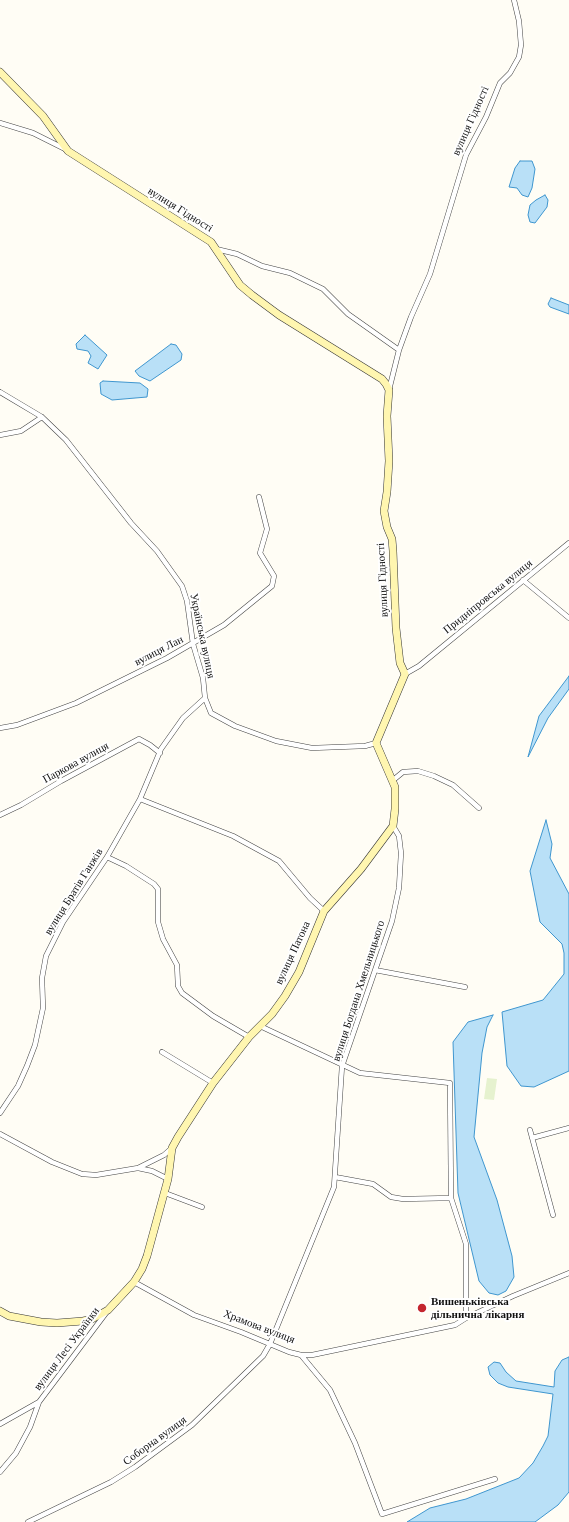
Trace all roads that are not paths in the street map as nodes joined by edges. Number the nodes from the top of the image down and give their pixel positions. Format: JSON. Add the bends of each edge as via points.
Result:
{"nodes":[{"id":1,"x":514,"y":0,"type":"edge"},
{"id":2,"x":0,"y":72,"type":"edge"},
{"id":3,"x":0,"y":123,"type":"edge"},
{"id":4,"x":68,"y":151,"type":"junction"},
{"id":5,"x":216,"y":248,"type":"junction"},
{"id":6,"x":399,"y":350,"type":"junction"},
{"id":7,"x":388,"y":390,"type":"junction"},
{"id":8,"x":0,"y":392,"type":"edge"},
{"id":9,"x":42,"y":417,"type":"junction"},
{"id":10,"x":0,"y":435,"type":"edge"},
{"id":11,"x":259,"y":497,"type":"dead end"},
{"id":12,"x":569,"y":544,"type":"edge"},
{"id":13,"x":523,"y":580,"type":"junction"},
{"id":14,"x":569,"y":618,"type":"edge"},
{"id":15,"x":192,"y":644,"type":"junction"},
{"id":16,"x":405,"y":674,"type":"junction"},
{"id":17,"x":204,"y":698,"type":"junction"},
{"id":18,"x":0,"y":728,"type":"edge"},
{"id":19,"x":376,"y":743,"type":"junction"},
{"id":20,"x":160,"y":753,"type":"junction"},
{"id":21,"x":392,"y":781,"type":"junction"},
{"id":22,"x":140,"y":799,"type":"junction"},
{"id":23,"x":479,"y":808,"type":"dead end"},
{"id":24,"x":0,"y":815,"type":"edge"},
{"id":25,"x":392,"y":826,"type":"junction"},
{"id":26,"x":107,"y":857,"type":"junction"},
{"id":27,"x":324,"y":911,"type":"junction"},
{"id":28,"x":375,"y":970,"type":"junction"},
{"id":29,"x":465,"y":987,"type":"dead end"},
{"id":30,"x":260,"y":1026,"type":"junction"},
{"id":31,"x":249,"y":1037,"type":"junction"},
{"id":32,"x":162,"y":1052,"type":"dead end"},
{"id":33,"x":342,"y":1066,"type":"junction"},
{"id":34,"x":213,"y":1083,"type":"junction"},
{"id":35,"x":0,"y":1113,"type":"edge"},
{"id":36,"x":569,"y":1128,"type":"edge"},
{"id":37,"x":530,"y":1130,"type":"dead end"},
{"id":38,"x":0,"y":1134,"type":"edge"},
{"id":39,"x":532,"y":1138,"type":"junction"},
{"id":40,"x":172,"y":1148,"type":"junction"},
{"id":41,"x":138,"y":1168,"type":"junction"},
{"id":42,"x":335,"y":1177,"type":"junction"},
{"id":43,"x":168,"y":1179,"type":"junction"},
{"id":44,"x":165,"y":1193,"type":"junction"},
{"id":45,"x":451,"y":1198,"type":"junction"},
{"id":46,"x":202,"y":1207,"type":"dead end"},
{"id":47,"x":553,"y":1215,"type":"dead end"},
{"id":48,"x":569,"y":1273,"type":"edge"},
{"id":49,"x":134,"y":1282,"type":"junction"},
{"id":50,"x":108,"y":1310,"type":"junction"},
{"id":51,"x":0,"y":1312,"type":"edge"},
{"id":52,"x":466,"y":1318,"type":"junction"},
{"id":53,"x":270,"y":1344,"type":"junction"},
{"id":54,"x":301,"y":1355,"type":"junction"},
{"id":55,"x":39,"y":1402,"type":"junction"},
{"id":56,"x":0,"y":1424,"type":"edge"},
{"id":57,"x":0,"y":1472,"type":"edge"},
{"id":58,"x":496,"y":1479,"type":"dead end"},
{"id":59,"x":28,"y":1522,"type":"edge"}],
"edges":[{"from":1,"to":6,"type":"street","name":"вулиця Гідності","via":[[519,21],[519,57],[510,73],[500,83],[466,155],[430,274]]},
{"from":2,"to":4,"type":"street","name":"вулиця Гідності","via":[[43,116]]},
{"from":3,"to":4,"type":"street","via":[[33,133]]},
{"from":4,"to":5,"type":"street","name":"вулиця Гідності","via":[[211,242]]},
{"from":5,"to":6,"type":"street","via":[[237,254],[262,266],[290,273],[323,289],[348,314]]},
{"from":5,"to":7,"type":"street","name":"вулиця Гідності","via":[[240,285],[252,295],[279,315],[382,379]]},
{"from":6,"to":7,"type":"street","name":"вулиця Гідності"},
{"from":7,"to":16,"type":"street","name":"вулиця Гідності","via":[[389,461],[384,511],[394,551],[396,628],[400,663]]},
{"from":8,"to":9,"type":"street","name":"Українська вулиця"},
{"from":9,"to":10,"type":"street","via":[[21,431]]},
{"from":9,"to":15,"type":"street","name":"Українська вулиця","via":[[66,440],[131,523],[157,551],[182,586],[187,600]]},
{"from":11,"to":15,"type":"street","name":"вулиця Лан","via":[[267,529],[260,554],[274,576],[272,586],[224,625]]},
{"from":12,"to":13,"type":"street","name":"Придніпровська вулиця"},
{"from":13,"to":14,"type":"street"},
{"from":13,"to":16,"type":"street","name":"Придніпровська вулиця","via":[[419,666]]},
{"from":15,"to":17,"type":"street","name":"Українська вулиця","via":[[203,678]]},
{"from":15,"to":18,"type":"street","name":"вулиця Лан","via":[[76,703],[17,725]]},
{"from":16,"to":19,"type":"street"},
{"from":17,"to":19,"type":"street","name":"Українська вулиця","via":[[211,713],[234,726],[276,741],[312,748],[365,746]]},
{"from":17,"to":20,"type":"street","name":"вулиця Братів Ганжів","via":[[183,718]]},
{"from":19,"to":21,"type":"street"},
{"from":20,"to":22,"type":"street","name":"вулиця Братів Ганжів"},
{"from":20,"to":24,"type":"street","name":"Паркова вулиця","via":[[139,739]]},
{"from":21,"to":23,"type":"street","via":[[403,772],[418,771],[453,785]]},
{"from":21,"to":25,"type":"street","via":[[396,799]]},
{"from":22,"to":26,"type":"street","name":"вулиця Братів Ганжів"},
{"from":22,"to":27,"type":"street","via":[[233,836],[279,861]]},
{"from":25,"to":27,"type":"street","name":"вулиця Патона","via":[[361,869]]},
{"from":25,"to":28,"type":"street","name":"вулиця Богдана Хмельницького","via":[[399,836],[401,853],[399,888],[392,921]]},
{"from":26,"to":31,"type":"street","via":[[126,866],[158,889],[158,922],[163,939],[177,965],[178,986],[182,993],[213,1016]]},
{"from":26,"to":35,"type":"street","name":"вулиця Братів Ганжів","via":[[64,922],[46,956],[42,978],[43,1008],[35,1045],[18,1086]]},
{"from":27,"to":30,"type":"street","name":"вулиця Патона","via":[[299,972],[272,1014]]},
{"from":28,"to":29,"type":"street"},
{"from":28,"to":33,"type":"street","name":"вулиця Богдана Хмельницького"},
{"from":30,"to":31,"type":"street","name":"вулиця Патона"},
{"from":30,"to":33,"type":"street"},
{"from":31,"to":34,"type":"street","name":"вулиця Патона"},
{"from":32,"to":34,"type":"street"},
{"from":33,"to":42,"type":"street","name":"вулиця Богдана Хмельницького"},
{"from":33,"to":45,"type":"street","via":[[360,1073],[450,1083]]},
{"from":34,"to":40,"type":"street","name":"вулиця Патона"},
{"from":36,"to":39,"type":"street"},
{"from":37,"to":39,"type":"street"},
{"from":38,"to":41,"type":"street","via":[[52,1162],[82,1174],[106,1174]]},
{"from":39,"to":47,"type":"street"},
{"from":40,"to":41,"type":"street","name":"вулиця Патона"},
{"from":40,"to":43,"type":"street","name":"вулиця Патона"},
{"from":41,"to":43,"type":"street","via":[[152,1171]]},
{"from":42,"to":45,"type":"street","via":[[373,1184],[391,1197]]},
{"from":42,"to":53,"type":"street","name":"вулиця Богдана Хмельницького","via":[[334,1187]]},
{"from":43,"to":44,"type":"street","name":"вулиця Патона"},
{"from":44,"to":46,"type":"street"},
{"from":44,"to":49,"type":"street","name":"вулиця Патона","via":[[147,1256]]},
{"from":45,"to":52,"type":"street","via":[[466,1244]]},
{"from":48,"to":52,"type":"street","name":"Храмова вулиця"},
{"from":49,"to":50,"type":"street"},
{"from":49,"to":53,"type":"street","name":"Храмова вулиця","via":[[194,1315]]},
{"from":50,"to":51,"type":"street","via":[[92,1319],[58,1323],[26,1320]]},
{"from":50,"to":55,"type":"street","name":"вулиця Лесі Українки"},
{"from":52,"to":54,"type":"street","name":"Храмова вулиця","via":[[455,1325],[440,1329],[325,1353]]},
{"from":53,"to":54,"type":"street","name":"Храмова вулиця"},
{"from":53,"to":59,"type":"street","name":"Соборна вулиця","via":[[263,1356],[192,1425],[135,1467],[111,1482]]},
{"from":54,"to":58,"type":"street","via":[[330,1390],[355,1443],[382,1514]]},
{"from":55,"to":56,"type":"street","name":"вулиця Лесі Українки"},
{"from":55,"to":57,"type":"street","via":[[30,1427],[16,1453]]}]}
